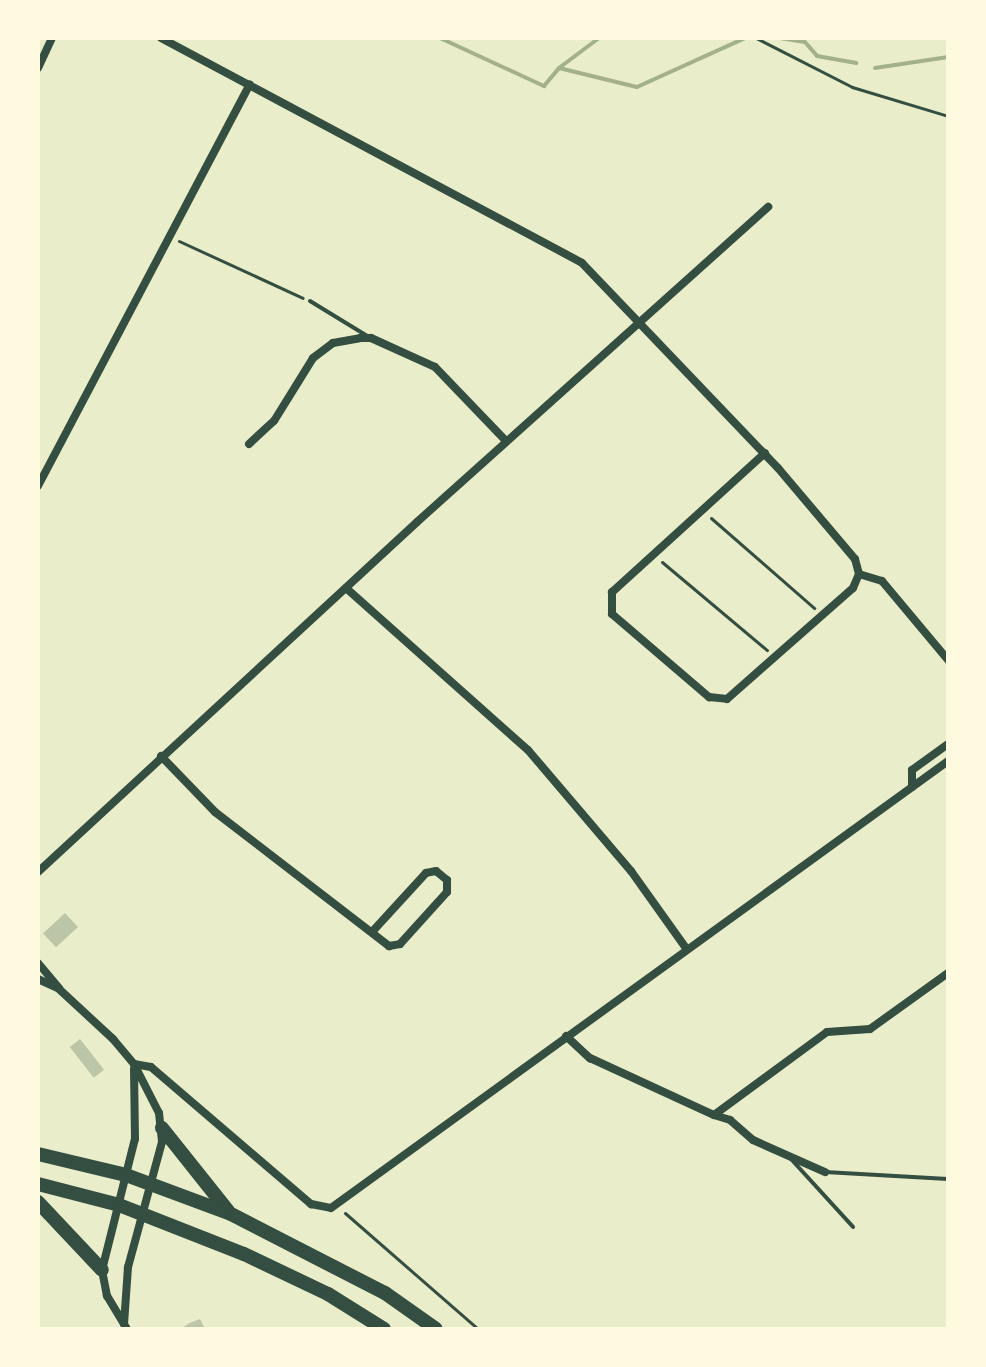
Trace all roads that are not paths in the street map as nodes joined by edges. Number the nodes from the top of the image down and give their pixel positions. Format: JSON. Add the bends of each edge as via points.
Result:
{"nodes":[{"id":1,"x":52,"y":38,"type":"edge"},
{"id":2,"x":161,"y":38,"type":"edge"},
{"id":3,"x":38,"y":68,"type":"edge"},
{"id":4,"x":250,"y":84,"type":"junction"},
{"id":5,"x":768,"y":207,"type":"dead end"},
{"id":6,"x":310,"y":301,"type":"road end"},
{"id":7,"x":638,"y":325,"type":"junction"},
{"id":8,"x":371,"y":338,"type":"junction"},
{"id":9,"x":506,"y":441,"type":"junction"},
{"id":10,"x":249,"y":444,"type":"dead end"},
{"id":11,"x":765,"y":453,"type":"junction"},
{"id":12,"x":38,"y":486,"type":"edge"},
{"id":13,"x":859,"y":574,"type":"junction"},
{"id":14,"x":346,"y":588,"type":"junction"},
{"id":15,"x":948,"y":660,"type":"edge"},
{"id":16,"x":948,"y":744,"type":"edge"},
{"id":17,"x":161,"y":756,"type":"junction"},
{"id":18,"x":948,"y":761,"type":"edge"},
{"id":19,"x":912,"y":787,"type":"junction"},
{"id":20,"x":38,"y":872,"type":"edge"},
{"id":21,"x":372,"y":932,"type":"junction"},
{"id":22,"x":686,"y":948,"type":"junction"},
{"id":23,"x":38,"y":963,"type":"edge"},
{"id":24,"x":948,"y":973,"type":"edge"},
{"id":25,"x":38,"y":979,"type":"edge"},
{"id":26,"x":59,"y":989,"type":"junction"},
{"id":27,"x":566,"y":1036,"type":"junction"},
{"id":28,"x":134,"y":1064,"type":"junction"},
{"id":29,"x":714,"y":1115,"type":"junction"},
{"id":30,"x":162,"y":1128,"type":"junction"},
{"id":31,"x":38,"y":1154,"type":"edge"},
{"id":32,"x":790,"y":1157,"type":"junction"},
{"id":33,"x":825,"y":1172,"type":"joint"},
{"id":34,"x":126,"y":1175,"type":"junction"},
{"id":35,"x":948,"y":1179,"type":"edge"},
{"id":36,"x":150,"y":1183,"type":"junction"},
{"id":37,"x":38,"y":1184,"type":"edge"},
{"id":38,"x":38,"y":1202,"type":"edge"},
{"id":39,"x":119,"y":1205,"type":"junction"},
{"id":40,"x":143,"y":1214,"type":"junction"},
{"id":41,"x":231,"y":1214,"type":"junction"},
{"id":42,"x":853,"y":1227,"type":"dead end"},
{"id":43,"x":102,"y":1270,"type":"junction"},
{"id":44,"x":125,"y":1326,"type":"edge"},
{"id":45,"x":384,"y":1329,"type":"edge"},
{"id":46,"x":436,"y":1329,"type":"edge"}],
"edges":[{"from":1,"to":3,"type":"street"},
{"from":2,"to":4,"type":"street"},
{"from":4,"to":7,"type":"street","via":[[541,236],[582,263]]},
{"from":4,"to":12,"type":"street"},
{"from":5,"to":7,"type":"street"},
{"from":6,"to":8,"type":"lane"},
{"from":7,"to":9,"type":"street"},
{"from":7,"to":11,"type":"street"},
{"from":8,"to":9,"type":"street","via":[[435,367]]},
{"from":8,"to":10,"type":"street","via":[[322,350],[305,366],[274,421]]},
{"from":9,"to":14,"type":"street"},
{"from":11,"to":13,"type":"street","via":[[855,559]]},
{"from":11,"to":13,"type":"street","via":[[612,592],[612,614],[709,697],[731,698],[853,588]]},
{"from":13,"to":15,"type":"street","via":[[882,581]]},
{"from":14,"to":17,"type":"street"},
{"from":14,"to":22,"type":"street","via":[[528,750],[631,871]]},
{"from":16,"to":19,"type":"street","via":[[912,770]]},
{"from":17,"to":20,"type":"street"},
{"from":17,"to":21,"type":"street","via":[[215,812]]},
{"from":18,"to":19,"type":"street"},
{"from":19,"to":22,"type":"street"},
{"from":21,"to":21,"type":"street","via":[[389,946],[400,944],[447,892],[447,880],[436,871],[426,873]]},
{"from":22,"to":27,"type":"street"},
{"from":23,"to":26,"type":"street"},
{"from":24,"to":29,"type":"street","via":[[870,1029],[827,1032]]},
{"from":25,"to":26,"type":"street"},
{"from":26,"to":28,"type":"street"},
{"from":27,"to":28,"type":"street","via":[[336,1206],[311,1204],[151,1067]]},
{"from":27,"to":29,"type":"street","via":[[590,1058]]},
{"from":28,"to":30,"type":"street"},
{"from":28,"to":34,"type":"street","via":[[136,1126]]},
{"from":29,"to":32,"type":"street"},
{"from":30,"to":36,"type":"street"},
{"from":30,"to":41,"type":"main road"},
{"from":31,"to":34,"type":"main road"},
{"from":32,"to":33,"type":"street"},
{"from":32,"to":42,"type":"lane"},
{"from":33,"to":35,"type":"lane"},
{"from":34,"to":36,"type":"main road"},
{"from":34,"to":39,"type":"street"},
{"from":36,"to":40,"type":"street"},
{"from":36,"to":41,"type":"main road"},
{"from":37,"to":39,"type":"main road"},
{"from":38,"to":43,"type":"main road"},
{"from":39,"to":40,"type":"main road"},
{"from":39,"to":43,"type":"street"},
{"from":40,"to":44,"type":"street","via":[[128,1267]]},
{"from":40,"to":45,"type":"main road","via":[[279,1270]]},
{"from":41,"to":46,"type":"main road","via":[[385,1293]]},
{"from":43,"to":44,"type":"street","via":[[107,1296]]}]}
